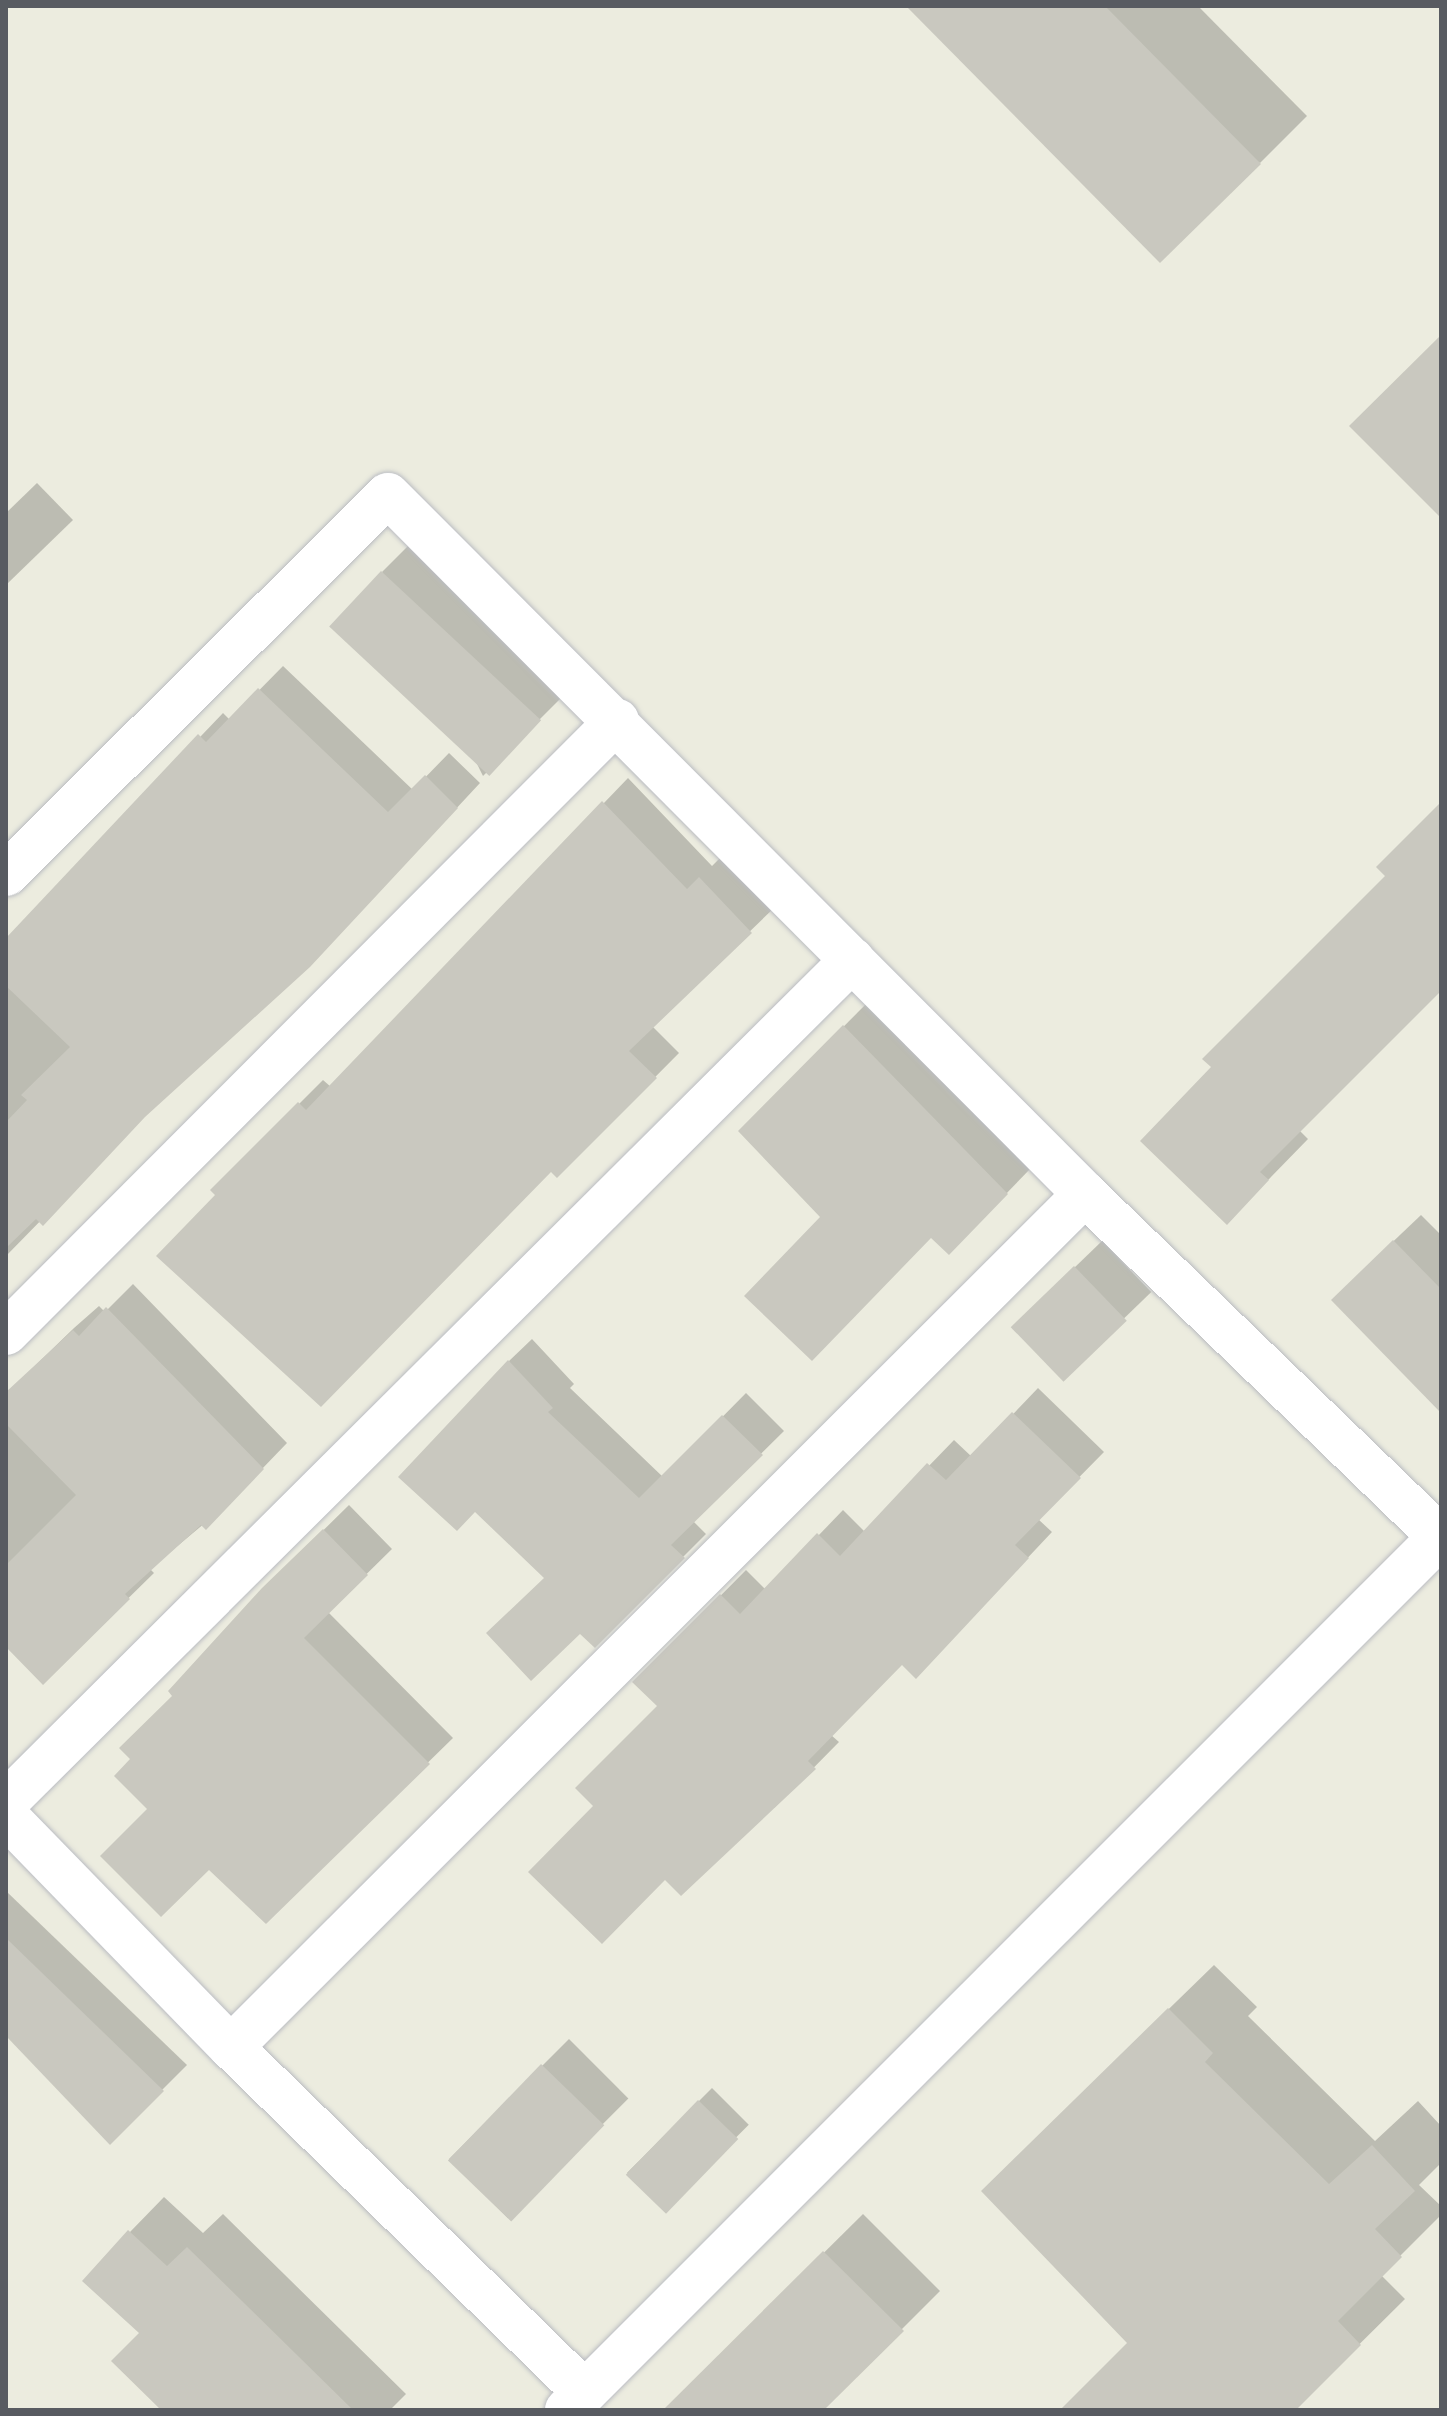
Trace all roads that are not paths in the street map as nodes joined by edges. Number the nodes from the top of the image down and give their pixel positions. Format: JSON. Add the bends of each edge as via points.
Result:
{"nodes":[{"id":1,"x":617,"y":721,"type":"junction"},
{"id":2,"x":6,"y":874,"type":"edge"},
{"id":3,"x":852,"y":960,"type":"junction"},
{"id":4,"x":1085,"y":1194,"type":"junction"},
{"id":5,"x":6,"y":1333,"type":"edge"},
{"id":6,"x":1440,"y":1536,"type":"edge"},
{"id":7,"x":6,"y":1802,"type":"edge"},
{"id":8,"x":6,"y":1816,"type":"edge"},
{"id":9,"x":231,"y":2047,"type":"junction"},
{"id":10,"x":576,"y":2401,"type":"edge"}],
"edges":[{"from":1,"to":2,"type":"street","via":[[388,495]]},
{"from":1,"to":3,"type":"street"},
{"from":1,"to":5,"type":"street"},
{"from":3,"to":4,"type":"street"},
{"from":3,"to":7,"type":"street"},
{"from":4,"to":6,"type":"street"},
{"from":4,"to":9,"type":"street"},
{"from":6,"to":10,"type":"street"},
{"from":8,"to":9,"type":"street"},
{"from":9,"to":10,"type":"street"}]}
